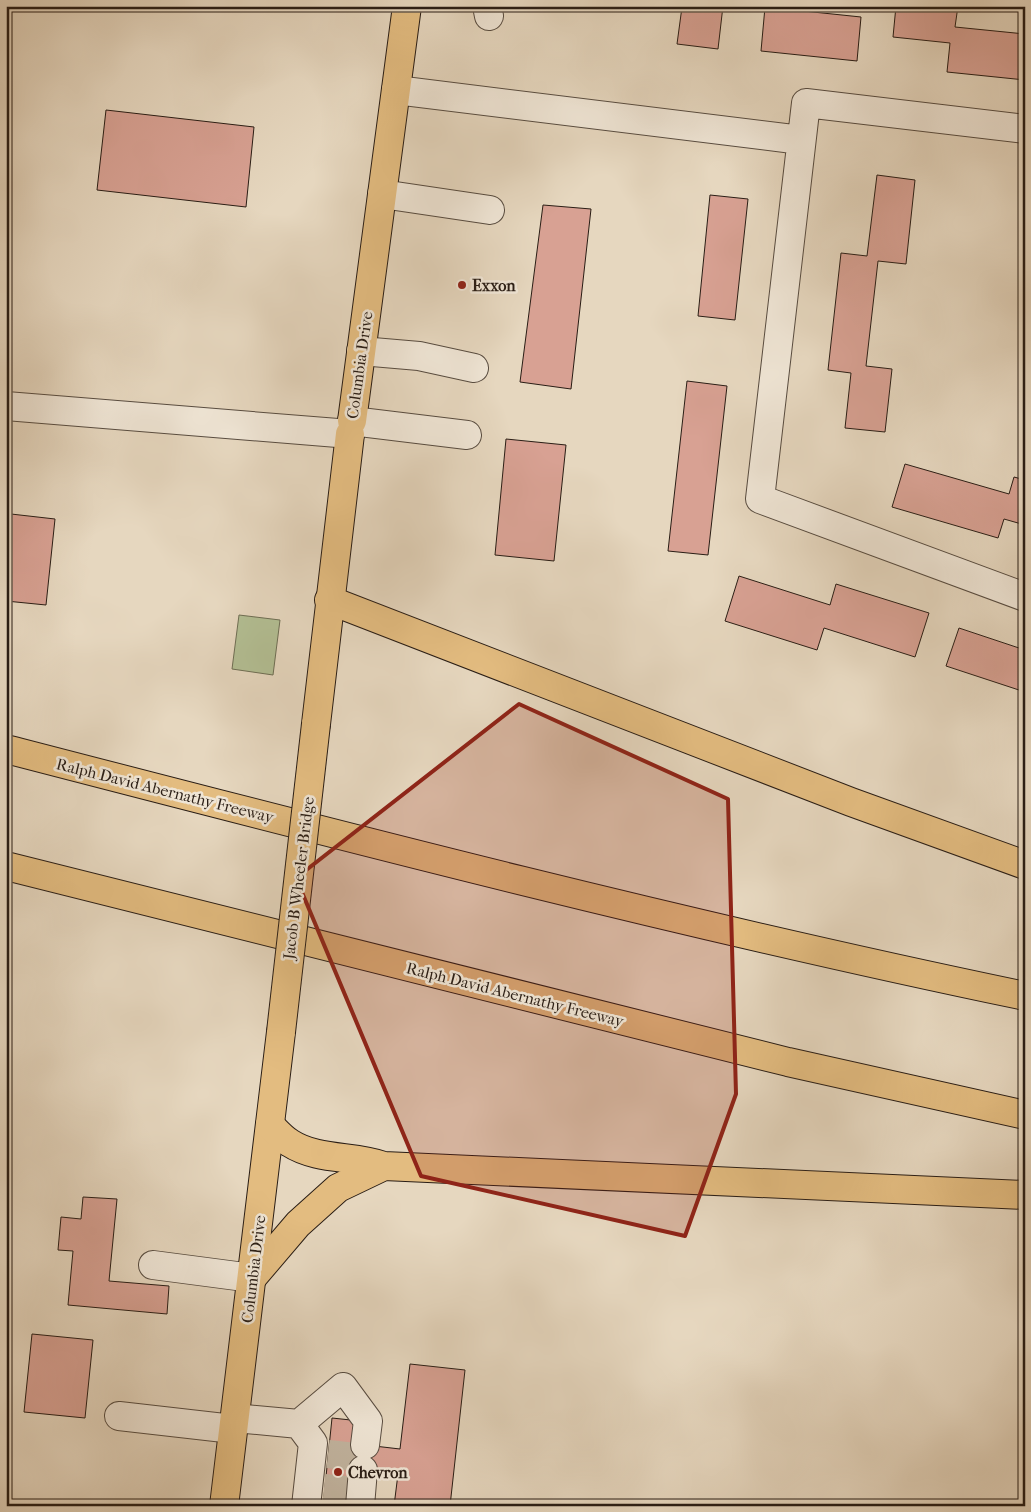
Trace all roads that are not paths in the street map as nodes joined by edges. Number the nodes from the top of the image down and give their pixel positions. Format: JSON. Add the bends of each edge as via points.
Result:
{"nodes":[{"id":1,"x":407,"y":6,"type":"edge"},
{"id":2,"x":396,"y":90,"type":"junction"},
{"id":3,"x":1025,"y":129,"type":"edge"},
{"id":4,"x":801,"y":140,"type":"junction"},
{"id":5,"x":382,"y":194,"type":"junction"},
{"id":6,"x":490,"y":210,"type":"dead end"},
{"id":7,"x":361,"y":350,"type":"junction"},
{"id":8,"x":474,"y":368,"type":"dead end"},
{"id":9,"x":6,"y":406,"type":"edge"},
{"id":10,"x":351,"y":428,"type":"junction"},
{"id":11,"x":467,"y":435,"type":"dead end"},
{"id":12,"x":1025,"y":596,"type":"edge"},
{"id":13,"x":330,"y":600,"type":"junction"},
{"id":14,"x":316,"y":724,"type":"joint"},
{"id":15,"x":6,"y":749,"type":"edge"},
{"id":16,"x":1025,"y":864,"type":"edge"},
{"id":17,"x":6,"y":866,"type":"edge"},
{"id":18,"x":1025,"y":996,"type":"edge"},
{"id":19,"x":281,"y":1032,"type":"joint"},
{"id":20,"x":1025,"y":1115,"type":"edge"},
{"id":21,"x":270,"y":1125,"type":"junction"},
{"id":22,"x":384,"y":1166,"type":"junction"},
{"id":23,"x":1025,"y":1195,"type":"edge"},
{"id":24,"x":153,"y":1265,"type":"dead end"},
{"id":25,"x":252,"y":1278,"type":"junction"},
{"id":26,"x":119,"y":1416,"type":"dead end"},
{"id":27,"x":234,"y":1423,"type":"junction"},
{"id":28,"x":299,"y":1424,"type":"junction"},
{"id":29,"x":361,"y":1481,"type":"edge"},
{"id":30,"x":313,"y":1493,"type":"edge"},
{"id":31,"x":224,"y":1506,"type":"edge"}],
"edges":[{"from":1,"to":2,"type":"main road","name":"Columbia Drive"},
{"from":2,"to":4,"type":"street"},
{"from":2,"to":5,"type":"main road","name":"Columbia Drive"},
{"from":3,"to":4,"type":"street","via":[[806,102]]},
{"from":4,"to":12,"type":"street","via":[[760,499]]},
{"from":5,"to":6,"type":"street"},
{"from":5,"to":7,"type":"main road","name":"Columbia Drive"},
{"from":7,"to":8,"type":"street","via":[[420,356]]},
{"from":7,"to":10,"type":"main road","name":"Columbia Drive"},
{"from":9,"to":10,"type":"street"},
{"from":10,"to":11,"type":"street"},
{"from":10,"to":13,"type":"main road","name":"Columbia Drive"},
{"from":13,"to":14,"type":"main road","name":"Columbia Drive"},
{"from":13,"to":16,"type":"main road","via":[[860,805]]},
{"from":14,"to":19,"type":"main road","name":"Jacob B Wheeler Bridge","bridge":true},
{"from":15,"to":18,"type":"main road","name":"Ralph David Abernathy Freeway","via":[[442,862],[833,956]]},
{"from":17,"to":20,"type":"main road","name":"Ralph David Abernathy Freeway","via":[[779,1060]]},
{"from":19,"to":21,"type":"main road","name":"Columbia Drive"},
{"from":21,"to":22,"type":"main road","via":[[290,1143],[316,1154],[366,1160]]},
{"from":21,"to":25,"type":"main road","name":"Columbia Drive"},
{"from":22,"to":23,"type":"main road"},
{"from":22,"to":25,"type":"main road","via":[[338,1188],[298,1224]]},
{"from":24,"to":25,"type":"street"},
{"from":25,"to":27,"type":"main road","name":"Columbia Drive"},
{"from":26,"to":27,"type":"street"},
{"from":27,"to":28,"type":"street"},
{"from":27,"to":31,"type":"main road","name":"Columbia Drive"},
{"from":28,"to":29,"type":"street","via":[[344,1387],[368,1421]]},
{"from":28,"to":30,"type":"street","via":[[320,1453]]}]}
